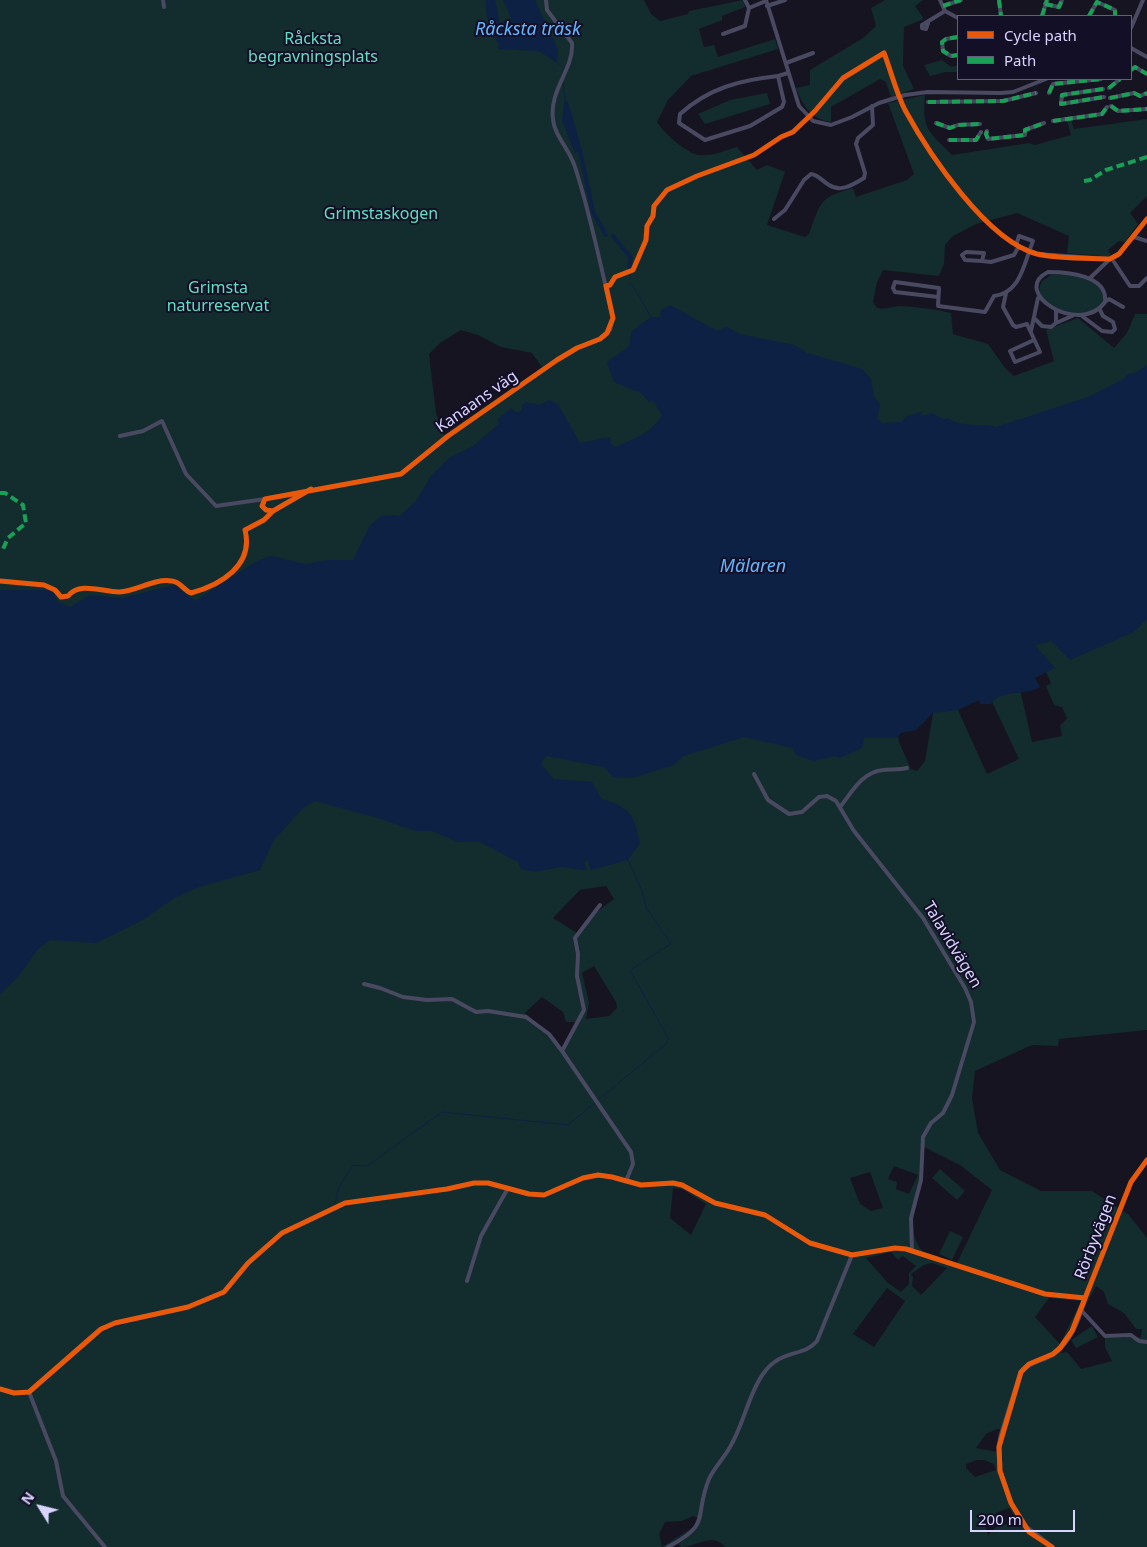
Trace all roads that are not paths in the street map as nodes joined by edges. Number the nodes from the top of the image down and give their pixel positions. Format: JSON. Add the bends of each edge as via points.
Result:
{"nodes":[{"id":1,"x":162,"y":0,"type":"edge"},
{"id":2,"x":546,"y":0,"type":"edge"},
{"id":3,"x":745,"y":0,"type":"edge"},
{"id":4,"x":785,"y":0,"type":"edge"},
{"id":5,"x":940,"y":0,"type":"edge"},
{"id":6,"x":961,"y":0,"type":"edge"},
{"id":7,"x":999,"y":0,"type":"edge"},
{"id":8,"x":1062,"y":0,"type":"edge"},
{"id":9,"x":1143,"y":0,"type":"edge"},
{"id":10,"x":766,"y":2,"type":"edge"},
{"id":11,"x":1046,"y":2,"type":"edge"},
{"id":12,"x":943,"y":6,"type":"junction"},
{"id":13,"x":164,"y":7,"type":"dead end"},
{"id":14,"x":749,"y":8,"type":"junction"},
{"id":15,"x":945,"y":11,"type":"junction"},
{"id":16,"x":1001,"y":15,"type":"edge"},
{"id":17,"x":1042,"y":15,"type":"edge"},
{"id":18,"x":1090,"y":15,"type":"edge"},
{"id":19,"x":1115,"y":15,"type":"edge"},
{"id":20,"x":957,"y":17,"type":"edge"},
{"id":21,"x":928,"y":23,"type":"dead end"},
{"id":22,"x":1132,"y":26,"type":"edge"},
{"id":23,"x":723,"y":34,"type":"dead end"},
{"id":24,"x":957,"y":38,"type":"edge"},
{"id":25,"x":1132,"y":48,"type":"edge"},
{"id":26,"x":813,"y":53,"type":"dead end"},
{"id":27,"x":957,"y":55,"type":"edge"},
{"id":28,"x":1147,"y":56,"type":"edge"},
{"id":29,"x":786,"y":63,"type":"junction"},
{"id":30,"x":1132,"y":69,"type":"edge"},
{"id":31,"x":788,"y":73,"type":"junction"},
{"id":32,"x":1147,"y":74,"type":"edge"},
{"id":33,"x":778,"y":76,"type":"junction"},
{"id":34,"x":1043,"y":80,"type":"edge"},
{"id":35,"x":1101,"y":80,"type":"edge"},
{"id":36,"x":1119,"y":80,"type":"edge"},
{"id":37,"x":1109,"y":88,"type":"dead end"},
{"id":38,"x":1103,"y":89,"type":"dead end"},
{"id":39,"x":1049,"y":93,"type":"dead end"},
{"id":40,"x":1147,"y":93,"type":"edge"},
{"id":41,"x":1036,"y":94,"type":"dead end"},
{"id":42,"x":1104,"y":98,"type":"dead end"},
{"id":43,"x":1110,"y":98,"type":"dead end"},
{"id":44,"x":928,"y":102,"type":"dead end"},
{"id":45,"x":872,"y":106,"type":"junction"},
{"id":46,"x":1147,"y":109,"type":"edge"},
{"id":47,"x":1053,"y":121,"type":"dead end"},
{"id":48,"x":936,"y":123,"type":"dead end"},
{"id":49,"x":1044,"y":123,"type":"dead end"},
{"id":50,"x":980,"y":124,"type":"dead end"},
{"id":51,"x":987,"y":131,"type":"dead end"},
{"id":52,"x":982,"y":132,"type":"dead end"},
{"id":53,"x":949,"y":140,"type":"dead end"},
{"id":54,"x":774,"y":219,"type":"dead end"},
{"id":55,"x":1147,"y":219,"type":"edge"},
{"id":56,"x":1134,"y":237,"type":"junction"},
{"id":57,"x":1147,"y":240,"type":"edge"},
{"id":58,"x":1020,"y":246,"type":"junction"},
{"id":59,"x":1029,"y":250,"type":"junction"},
{"id":60,"x":1112,"y":261,"type":"junction"},
{"id":61,"x":982,"y":262,"type":"junction"},
{"id":62,"x":1090,"y":278,"type":"junction"},
{"id":63,"x":1147,"y":278,"type":"edge"},
{"id":64,"x":1006,"y":293,"type":"junction"},
{"id":65,"x":938,"y":297,"type":"junction"},
{"id":66,"x":1038,"y":298,"type":"junction"},
{"id":67,"x":1105,"y":302,"type":"junction"},
{"id":68,"x":1123,"y":306,"type":"dead end"},
{"id":69,"x":1056,"y":310,"type":"junction"},
{"id":70,"x":1100,"y":310,"type":"junction"},
{"id":71,"x":1074,"y":315,"type":"junction"},
{"id":72,"x":1082,"y":316,"type":"junction"},
{"id":73,"x":1035,"y":319,"type":"junction"},
{"id":74,"x":1056,"y":323,"type":"junction"},
{"id":75,"x":1031,"y":331,"type":"junction"},
{"id":76,"x":1034,"y":340,"type":"junction"},
{"id":77,"x":120,"y":436,"type":"dead end"},
{"id":78,"x":311,"y":489,"type":"junction"},
{"id":79,"x":265,"y":499,"type":"junction"},
{"id":80,"x":907,"y":768,"type":"dead end"},
{"id":81,"x":754,"y":774,"type":"dead end"},
{"id":82,"x":840,"y":807,"type":"junction"},
{"id":83,"x":600,"y":905,"type":"dead end"},
{"id":84,"x":364,"y":984,"type":"dead end"},
{"id":85,"x":562,"y":1051,"type":"junction"},
{"id":86,"x":1147,"y":1160,"type":"edge"},
{"id":87,"x":626,"y":1181,"type":"junction"},
{"id":88,"x":508,"y":1188,"type":"junction"},
{"id":89,"x":912,"y":1251,"type":"junction"},
{"id":90,"x":852,"y":1255,"type":"junction"},
{"id":91,"x":467,"y":1280,"type":"dead end"},
{"id":92,"x":1086,"y":1298,"type":"junction"},
{"id":93,"x":1081,"y":1310,"type":"junction"},
{"id":94,"x":1147,"y":1342,"type":"edge"},
{"id":95,"x":0,"y":1389,"type":"edge"},
{"id":96,"x":29,"y":1392,"type":"junction"},
{"id":97,"x":105,"y":1547,"type":"edge"},
{"id":98,"x":668,"y":1547,"type":"edge"},
{"id":99,"x":1052,"y":1547,"type":"edge"}],
"edges":[{"from":1,"to":13,"type":"street"},
{"from":2,"to":78,"type":"street","name":"Kanaans väg","via":[[547,10],[572,43],[573,52],[557,88],[552,118],[575,167],[613,318],[610,330],[600,339],[557,360],[448,436],[401,474]]},
{"from":3,"to":14,"type":"street"},
{"from":4,"to":10,"type":"street"},
{"from":5,"to":12,"type":"street"},
{"from":6,"to":12,"type":"street"},
{"from":7,"to":16,"type":"street"},
{"from":8,"to":11,"type":"street","via":[[1059,7]]},
{"from":9,"to":22,"type":"street"},
{"from":10,"to":14,"type":"street"},
{"from":10,"to":29,"type":"street"},
{"from":11,"to":17,"type":"street"},
{"from":12,"to":15,"type":"street"},
{"from":14,"to":23,"type":"street","via":[[745,26]]},
{"from":15,"to":20,"type":"street"},
{"from":15,"to":21,"type":"street"},
{"from":18,"to":19,"type":"street","via":[[1096,2],[1115,10]]},
{"from":24,"to":27,"type":"street","via":[[943,40],[943,51],[951,56]]},
{"from":25,"to":28,"type":"street"},
{"from":26,"to":29,"type":"street"},
{"from":29,"to":31,"type":"street"},
{"from":30,"to":32,"type":"street","via":[[1135,67]]},
{"from":31,"to":33,"type":"street"},
{"from":31,"to":45,"type":"street","via":[[804,113],[820,124],[836,124]]},
{"from":33,"to":33,"type":"street","via":[[783,104],[750,126],[705,140],[679,123],[680,114],[705,94],[752,78]]},
{"from":34,"to":45,"type":"street","via":[[1013,92],[928,92],[905,95]]},
{"from":35,"to":39,"type":"street","via":[[1053,84]]},
{"from":36,"to":37,"type":"street"},
{"from":38,"to":42,"type":"street","via":[[1062,95],[1061,104]]},
{"from":40,"to":43,"type":"street"},
{"from":41,"to":44,"type":"street","via":[[1003,101]]},
{"from":45,"to":54,"type":"street","via":[[873,125],[858,138],[856,144],[864,178],[846,187],[833,187],[811,174],[785,210]]},
{"from":46,"to":47,"type":"street","via":[[1118,111],[1109,106],[1102,114]]},
{"from":48,"to":50,"type":"street","via":[[950,128]]},
{"from":49,"to":51,"type":"street","via":[[1017,136],[988,139]]},
{"from":52,"to":53,"type":"street","via":[[976,140]]},
{"from":55,"to":56,"type":"street"},
{"from":56,"to":57,"type":"street"},
{"from":56,"to":60,"type":"street"},
{"from":58,"to":59,"type":"street"},
{"from":58,"to":59,"type":"street","via":[[1016,245],[1019,236],[1033,241]]},
{"from":58,"to":61,"type":"street","via":[[1014,256]]},
{"from":59,"to":60,"type":"street","via":[[1038,254]]},
{"from":59,"to":64,"type":"street","via":[[1017,284]]},
{"from":60,"to":62,"type":"street"},
{"from":60,"to":63,"type":"street","via":[[1130,286],[1139,286]]},
{"from":61,"to":61,"type":"street","via":[[965,260],[962,255],[966,252],[984,253]]},
{"from":62,"to":66,"type":"street","via":[[1048,272],[1040,279]]},
{"from":62,"to":67,"type":"street","via":[[1102,290]]},
{"from":64,"to":65,"type":"street","via":[[994,296],[982,313],[938,306]]},
{"from":64,"to":75,"type":"street","via":[[1003,307],[1013,325],[1028,324]]},
{"from":65,"to":65,"type":"street","via":[[895,292],[893,288],[895,282],[938,288]]},
{"from":66,"to":69,"type":"street"},
{"from":66,"to":73,"type":"street"},
{"from":67,"to":68,"type":"street","via":[[1109,299]]},
{"from":67,"to":70,"type":"street"},
{"from":69,"to":71,"type":"street"},
{"from":69,"to":74,"type":"street"},
{"from":70,"to":72,"type":"street"},
{"from":70,"to":72,"type":"street","via":[[1113,322],[1115,329],[1112,332],[1102,331]]},
{"from":71,"to":72,"type":"street"},
{"from":71,"to":74,"type":"street"},
{"from":73,"to":74,"type":"street","via":[[1045,328]]},
{"from":73,"to":75,"type":"street"},
{"from":75,"to":76,"type":"street"},
{"from":76,"to":76,"type":"street","via":[[1010,351],[1015,362],[1040,352]]},
{"from":77,"to":79,"type":"street","via":[[143,431],[162,421],[186,474],[216,506]]},
{"from":78,"to":79,"type":"street","name":"Kanaans väg"},
{"from":78,"to":79,"type":"street","name":"Kanaans väg","via":[[273,511],[262,506]]},
{"from":80,"to":82,"type":"street","via":[[869,774]]},
{"from":81,"to":82,"type":"street","via":[[768,800],[789,814],[799,814],[824,796],[832,798]]},
{"from":82,"to":89,"type":"street","name":"Talavidvägen","via":[[854,831],[923,918],[966,988],[972,1006],[974,1022],[950,1098],[943,1113],[931,1123],[923,1137],[921,1180],[910,1223],[914,1242]]},
{"from":83,"to":85,"type":"street","via":[[575,938],[577,976],[584,1010]]},
{"from":84,"to":85,"type":"street","via":[[403,997],[452,999],[476,1012],[526,1017],[549,1034]]},
{"from":85,"to":87,"type":"street","via":[[631,1152],[633,1164]]},
{"from":86,"to":92,"type":"street","name":"Rörbyvägen","via":[[1131,1182]]},
{"from":87,"to":88,"type":"street","via":[[598,1175],[544,1195]]},
{"from":87,"to":90,"type":"street","via":[[650,1186],[682,1185],[714,1204],[765,1215],[810,1244]]},
{"from":88,"to":91,"type":"street","via":[[481,1236]]},
{"from":88,"to":96,"type":"street","via":[[474,1182],[447,1190],[346,1203],[320,1213],[282,1233],[248,1263],[224,1292],[188,1307],[101,1329]]},
{"from":89,"to":90,"type":"street","via":[[895,1248]]},
{"from":89,"to":92,"type":"street","via":[[1045,1294]]},
{"from":90,"to":98,"type":"street","via":[[817,1341],[808,1349],[783,1355],[764,1372],[731,1447],[710,1477],[698,1526]]},
{"from":92,"to":93,"type":"street","name":"Rörbyvägen"},
{"from":93,"to":94,"type":"street","via":[[1105,1336],[1130,1336]]},
{"from":93,"to":99,"type":"street","name":"Rörbyvägen","via":[[1060,1348],[1021,1372],[999,1447],[1000,1471],[1012,1504],[1030,1532]]},
{"from":95,"to":96,"type":"street","via":[[14,1393]]},
{"from":96,"to":97,"type":"street","via":[[56,1461],[63,1496]]}]}
